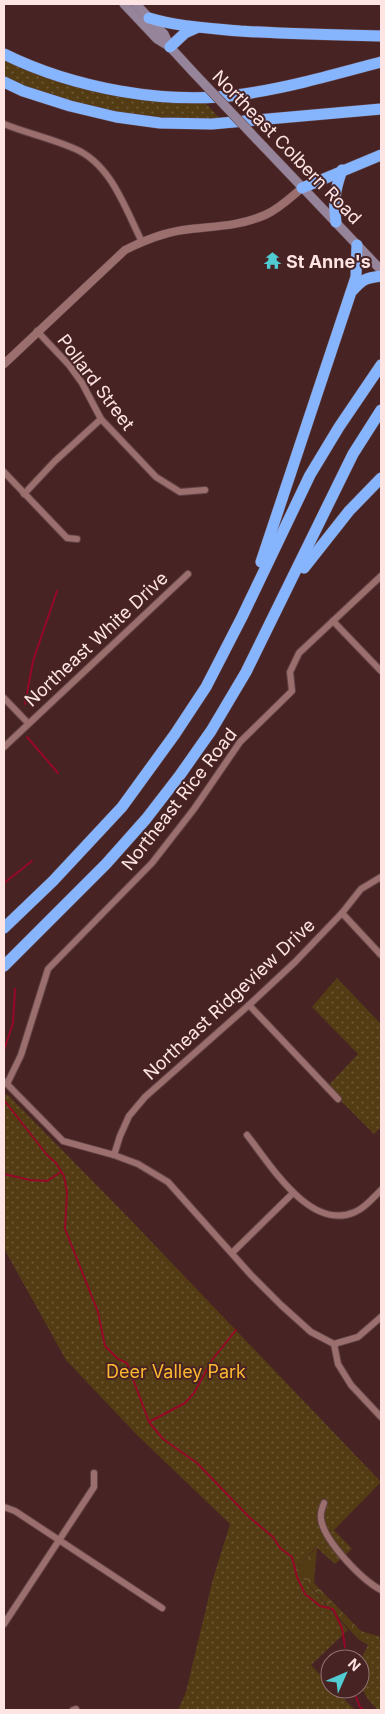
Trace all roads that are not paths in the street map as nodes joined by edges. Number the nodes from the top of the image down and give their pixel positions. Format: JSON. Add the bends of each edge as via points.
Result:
{"nodes":[{"id":1,"x":124,"y":4,"type":"edge"},
{"id":2,"x":136,"y":4,"type":"edge"},
{"id":3,"x":149,"y":18,"type":"junction"},
{"id":4,"x":198,"y":28,"type":"junction"},
{"id":5,"x":381,"y":36,"type":"edge"},
{"id":6,"x":170,"y":47,"type":"junction"},
{"id":7,"x":4,"y":54,"type":"edge"},
{"id":8,"x":381,"y":62,"type":"edge"},
{"id":9,"x":4,"y":82,"type":"edge"},
{"id":10,"x":381,"y":109,"type":"edge"},
{"id":11,"x":4,"y":124,"type":"edge"},
{"id":12,"x":381,"y":155,"type":"edge"},
{"id":13,"x":342,"y":170,"type":"junction"},
{"id":14,"x":302,"y":188,"type":"junction"},
{"id":15,"x":336,"y":222,"type":"junction"},
{"id":16,"x":142,"y":242,"type":"junction"},
{"id":17,"x":358,"y":245,"type":"junction"},
{"id":18,"x":381,"y":270,"type":"edge"},
{"id":19,"x":381,"y":276,"type":"edge"},
{"id":20,"x":351,"y":292,"type":"junction"},
{"id":21,"x":38,"y":331,"type":"junction"},
{"id":22,"x":4,"y":364,"type":"edge"},
{"id":23,"x":381,"y":365,"type":"edge"},
{"id":24,"x":381,"y":410,"type":"edge"},
{"id":25,"x":101,"y":419,"type":"junction"},
{"id":26,"x":4,"y":472,"type":"edge"},
{"id":27,"x":381,"y":478,"type":"edge"},
{"id":28,"x":205,"y":490,"type":"dead end"},
{"id":29,"x":24,"y":494,"type":"junction"},
{"id":30,"x":77,"y":539,"type":"dead end"},
{"id":31,"x":188,"y":574,"type":"dead end"},
{"id":32,"x":381,"y":576,"type":"edge"},
{"id":33,"x":283,"y":598,"type":"junction"},
{"id":34,"x":242,"y":616,"type":"junction"},
{"id":35,"x":333,"y":621,"type":"junction"},
{"id":36,"x":381,"y":671,"type":"edge"},
{"id":37,"x":4,"y":698,"type":"edge"},
{"id":38,"x":28,"y":723,"type":"junction"},
{"id":39,"x":4,"y":747,"type":"edge"},
{"id":40,"x":381,"y":877,"type":"edge"},
{"id":41,"x":342,"y":913,"type":"junction"},
{"id":42,"x":4,"y":928,"type":"edge"},
{"id":43,"x":381,"y":955,"type":"edge"},
{"id":44,"x":4,"y":966,"type":"edge"},
{"id":45,"x":249,"y":1005,"type":"junction"},
{"id":46,"x":5,"y":1083,"type":"edge"},
{"id":47,"x":338,"y":1099,"type":"dead end"},
{"id":48,"x":246,"y":1135,"type":"dead end"},
{"id":49,"x":114,"y":1155,"type":"junction"},
{"id":50,"x":381,"y":1190,"type":"edge"},
{"id":51,"x":293,"y":1193,"type":"junction"},
{"id":52,"x":232,"y":1253,"type":"junction"},
{"id":53,"x":381,"y":1317,"type":"edge"},
{"id":54,"x":334,"y":1344,"type":"junction"},
{"id":55,"x":381,"y":1417,"type":"edge"},
{"id":56,"x":94,"y":1473,"type":"dead end"},
{"id":57,"x":324,"y":1503,"type":"dead end"},
{"id":58,"x":4,"y":1507,"type":"edge"},
{"id":59,"x":60,"y":1540,"type":"junction"},
{"id":60,"x":381,"y":1590,"type":"edge"},
{"id":61,"x":162,"y":1608,"type":"dead end"},
{"id":62,"x":4,"y":1624,"type":"edge"}],
"edges":[{"from":1,"to":6,"type":"main road","name":"Northeast Colbern Road","via":[[157,39]]},
{"from":2,"to":3,"type":"main road","name":"Northeast Colbern Road"},
{"from":3,"to":4,"type":"highway"},
{"from":3,"to":6,"type":"main road","name":"Northeast Colbern Road","via":[[164,34]]},
{"from":4,"to":5,"type":"highway"},
{"from":4,"to":6,"type":"highway","via":[[185,33]]},
{"from":6,"to":14,"type":"main road","name":"Northeast Colbern Road","bridge":true},
{"from":7,"to":8,"type":"highway","via":[[92,85],[181,97],[243,94]]},
{"from":9,"to":10,"type":"highway","via":[[23,92],[70,106],[160,123],[212,124]]},
{"from":11,"to":16,"type":"street","via":[[88,156],[116,188]]},
{"from":12,"to":13,"type":"highway"},
{"from":13,"to":14,"type":"highway"},
{"from":13,"to":15,"type":"highway","via":[[334,204]]},
{"from":14,"to":15,"type":"main road","name":"Northeast Colbern Road"},
{"from":14,"to":16,"type":"street","via":[[275,210],[240,224],[182,230]]},
{"from":15,"to":17,"type":"main road","name":"Northeast Colbern Road"},
{"from":16,"to":21,"type":"street","via":[[125,250]]},
{"from":17,"to":18,"type":"main road","name":"Northeast Colbern Road"},
{"from":17,"to":20,"type":"highway","via":[[356,277]]},
{"from":19,"to":20,"type":"highway","via":[[362,281]]},
{"from":20,"to":34,"type":"highway"},
{"from":21,"to":22,"type":"street"},
{"from":21,"to":25,"type":"street","name":"Pollard Street","via":[[82,382]]},
{"from":23,"to":34,"type":"highway","via":[[310,475]]},
{"from":24,"to":33,"type":"highway","via":[[354,454]]},
{"from":25,"to":28,"type":"street","name":"Pollard Street","via":[[156,477],[180,492]]},
{"from":25,"to":29,"type":"street"},
{"from":26,"to":29,"type":"street"},
{"from":27,"to":33,"type":"highway","via":[[348,511]]},
{"from":29,"to":30,"type":"street","via":[[67,538]]},
{"from":31,"to":38,"type":"street","name":"Northeast White Drive"},
{"from":32,"to":35,"type":"street","name":"Northeast Rice Road"},
{"from":33,"to":44,"type":"highway","via":[[212,731],[180,775],[106,864]]},
{"from":34,"to":42,"type":"highway","via":[[206,687],[122,807]]},
{"from":35,"to":36,"type":"street"},
{"from":35,"to":46,"type":"street","name":"Northeast Rice Road","via":[[299,653],[290,672],[292,691],[240,742],[194,809],[152,862],[48,970],[21,1055]]},
{"from":37,"to":38,"type":"street"},
{"from":38,"to":39,"type":"street","name":"Northeast White Drive"},
{"from":40,"to":41,"type":"street","name":"Northeast Ridgeview Drive","via":[[361,889]]},
{"from":41,"to":43,"type":"street"},
{"from":41,"to":45,"type":"street","name":"Northeast Ridgeview Drive"},
{"from":45,"to":47,"type":"street"},
{"from":45,"to":49,"type":"street","name":"Northeast Ridgeview Drive","via":[[146,1097],[129,1116]]},
{"from":46,"to":49,"type":"street","via":[[63,1141]]},
{"from":48,"to":51,"type":"street"},
{"from":49,"to":52,"type":"street","via":[[138,1164],[168,1182]]},
{"from":50,"to":51,"type":"street","via":[[353,1213],[331,1217],[313,1209]]},
{"from":51,"to":52,"type":"street"},
{"from":52,"to":54,"type":"street","via":[[311,1332]]},
{"from":53,"to":54,"type":"street","via":[[358,1337]]},
{"from":54,"to":55,"type":"street","via":[[338,1364],[351,1385]]},
{"from":56,"to":59,"type":"street","via":[[94,1487]]},
{"from":57,"to":60,"type":"street","via":[[320,1518],[327,1534],[366,1580]]},
{"from":58,"to":59,"type":"street"},
{"from":59,"to":61,"type":"street"},
{"from":59,"to":62,"type":"street"}]}
